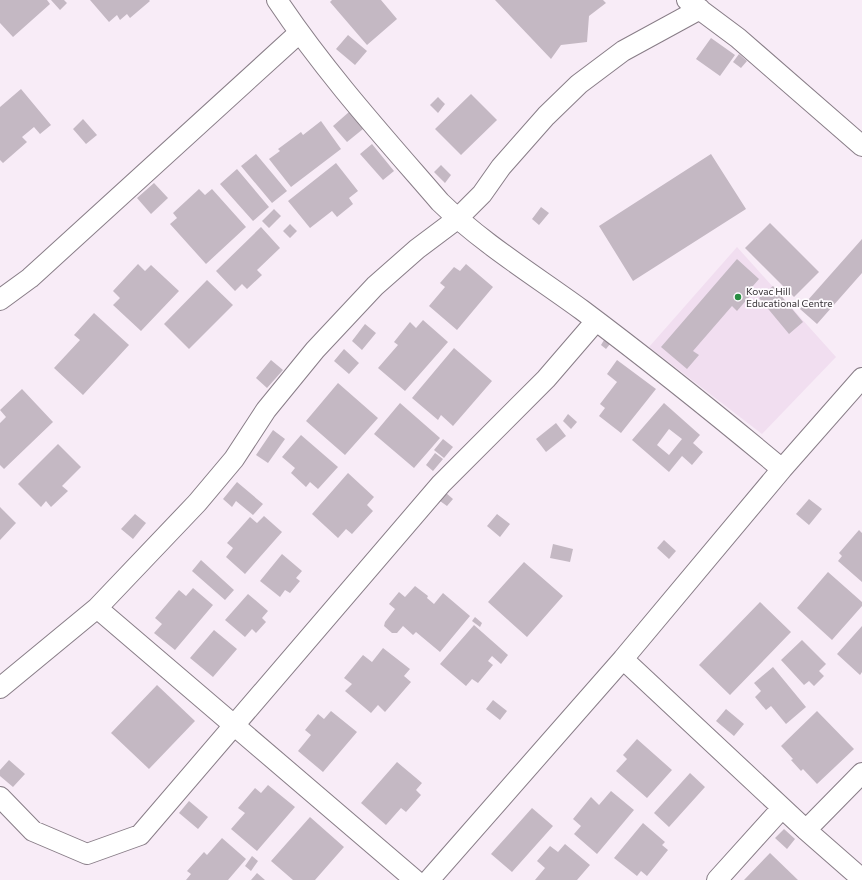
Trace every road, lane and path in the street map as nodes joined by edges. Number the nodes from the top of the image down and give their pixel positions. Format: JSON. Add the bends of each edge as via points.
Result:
{"nodes":[{"id":1,"x":277,"y":0,"type":"edge"},
{"id":2,"x":694,"y":5,"type":"edge"},
{"id":3,"x":299,"y":33,"type":"junction"},
{"id":4,"x":862,"y":146,"type":"edge"},
{"id":5,"x":457,"y":219,"type":"junction"},
{"id":6,"x":0,"y":300,"type":"edge"},
{"id":7,"x":596,"y":321,"type":"junction"},
{"id":8,"x":862,"y":378,"type":"edge"},
{"id":9,"x":782,"y":469,"type":"junction"},
{"id":10,"x":96,"y":608,"type":"junction"},
{"id":11,"x":623,"y":659,"type":"junction"},
{"id":12,"x":0,"y":688,"type":"edge"},
{"id":13,"x":235,"y":726,"type":"junction"},
{"id":14,"x":862,"y":773,"type":"edge"},
{"id":15,"x":0,"y":798,"type":"edge"},
{"id":16,"x":782,"y":808,"type":"junction"},
{"id":17,"x":806,"y":830,"type":"junction"},
{"id":18,"x":862,"y":879,"type":"edge"},
{"id":19,"x":415,"y":880,"type":"edge"},
{"id":20,"x":429,"y":880,"type":"edge"},
{"id":21,"x":717,"y":880,"type":"edge"}],
"edges":[{"from":1,"to":3,"type":"street"},
{"from":2,"to":4,"type":"street","via":[[738,38]]},
{"from":2,"to":5,"type":"street","via":[[623,51],[579,84],[546,116],[501,167],[482,194]]},
{"from":3,"to":5,"type":"street","via":[[340,86]]},
{"from":3,"to":6,"type":"street","via":[[30,278]]},
{"from":5,"to":7,"type":"street"},
{"from":5,"to":10,"type":"street","via":[[374,286],[315,350],[266,410],[234,459],[197,503]]},
{"from":7,"to":9,"type":"street","via":[[661,370]]},
{"from":7,"to":13,"type":"street","via":[[546,379],[441,484]]},
{"from":8,"to":9,"type":"street"},
{"from":9,"to":11,"type":"street"},
{"from":10,"to":12,"type":"street"},
{"from":10,"to":13,"type":"street"},
{"from":11,"to":16,"type":"street"},
{"from":11,"to":20,"type":"street"},
{"from":13,"to":15,"type":"street","via":[[140,835],[87,854],[33,831]]},
{"from":13,"to":19,"type":"street"},
{"from":14,"to":17,"type":"street"},
{"from":16,"to":17,"type":"street"},
{"from":16,"to":21,"type":"street"},
{"from":17,"to":18,"type":"street"}]}
